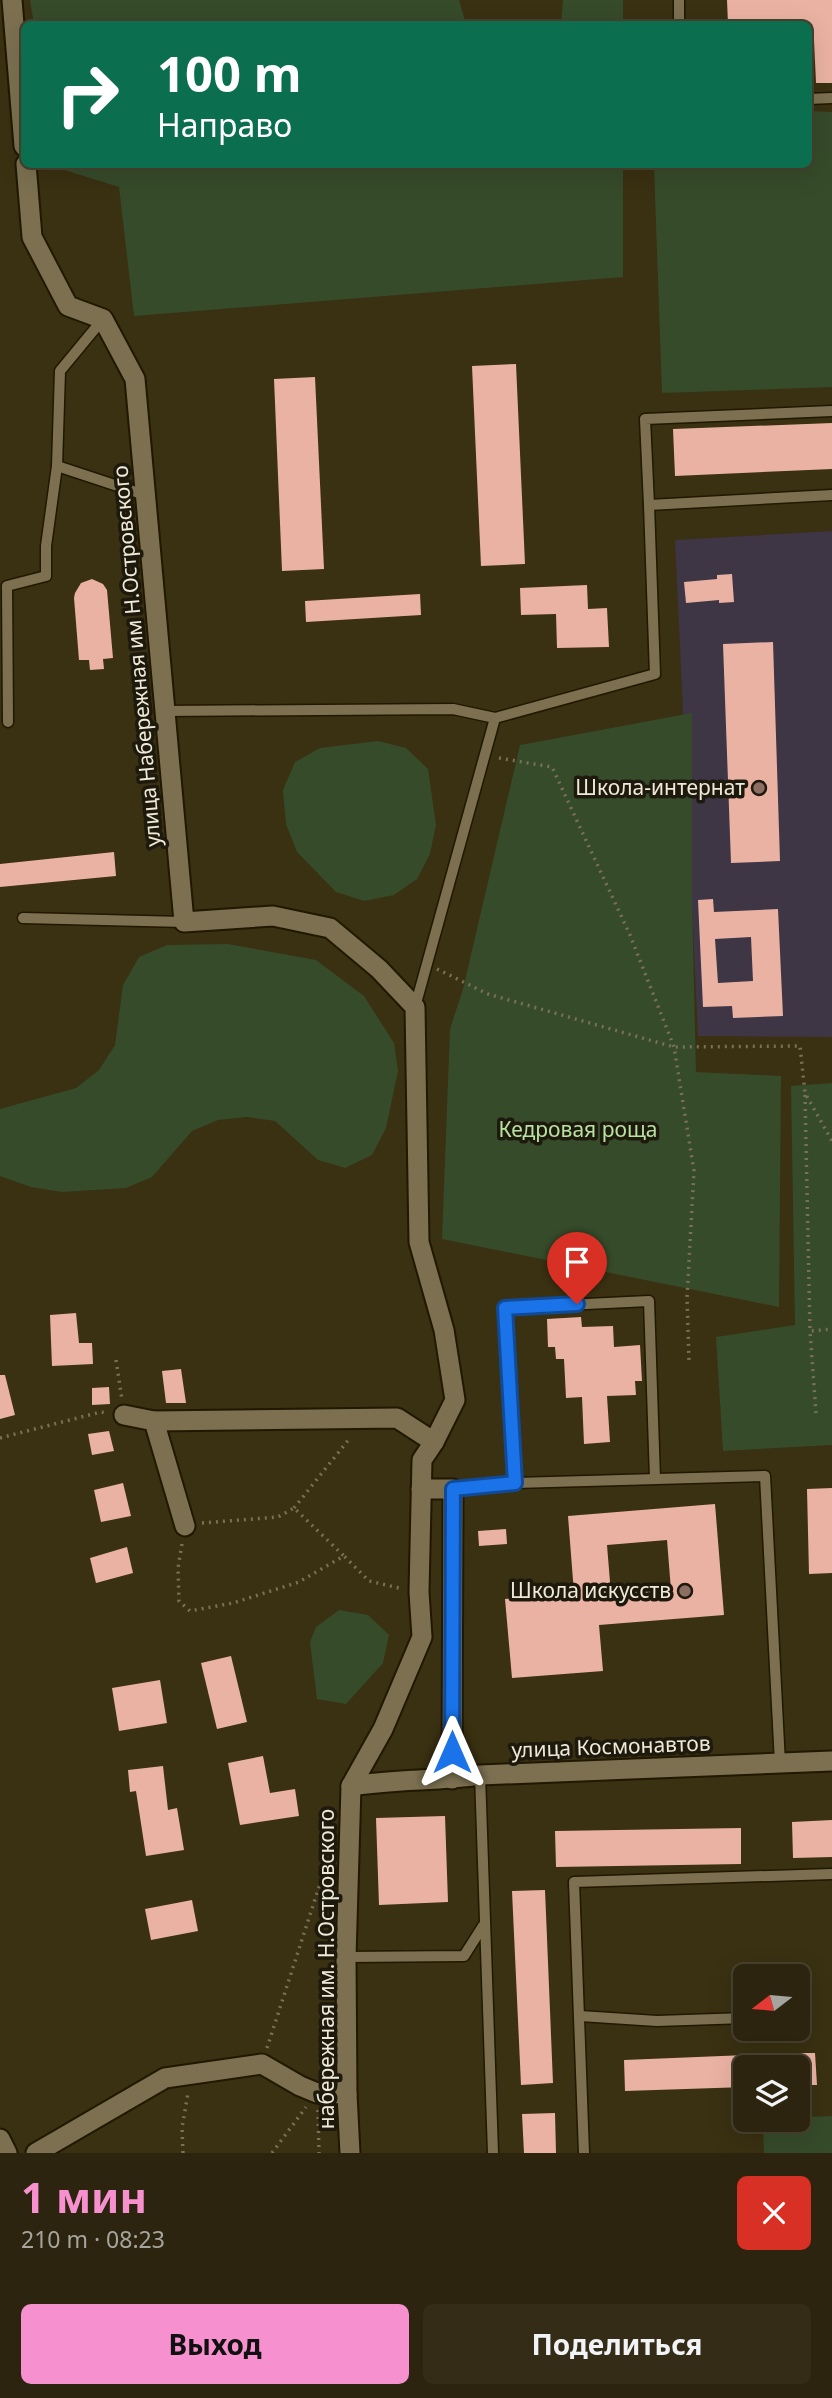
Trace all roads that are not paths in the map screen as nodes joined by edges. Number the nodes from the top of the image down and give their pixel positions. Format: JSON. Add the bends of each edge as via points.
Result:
{"nodes":[{"id":1,"x":12,"y":0,"type":"edge"},
{"id":2,"x":679,"y":0,"type":"edge"},
{"id":3,"x":679,"y":21,"type":"edge"},
{"id":4,"x":832,"y":98,"type":"edge"},
{"id":5,"x":812,"y":99,"type":"edge"},
{"id":6,"x":21,"y":110,"type":"edge"},
{"id":7,"x":26,"y":168,"type":"edge"},
{"id":8,"x":103,"y":319,"type":"junction"},
{"id":9,"x":832,"y":411,"type":"edge"},
{"id":10,"x":57,"y":466,"type":"junction"},
{"id":11,"x":145,"y":495,"type":"junction"},
{"id":12,"x":832,"y":495,"type":"edge"},
{"id":13,"x":649,"y":505,"type":"junction"},
{"id":14,"x":164,"y":711,"type":"junction"},
{"id":15,"x":495,"y":718,"type":"junction"},
{"id":16,"x":8,"y":722,"type":"dead end"},
{"id":17,"x":23,"y":918,"type":"dead end"},
{"id":18,"x":184,"y":922,"type":"junction"},
{"id":19,"x":415,"y":1007,"type":"junction"},
{"id":20,"x":124,"y":1415,"type":"road end"},
{"id":21,"x":154,"y":1421,"type":"junction"},
{"id":22,"x":434,"y":1442,"type":"junction"},
{"id":23,"x":655,"y":1479,"type":"junction"},
{"id":24,"x":515,"y":1483,"type":"junction"},
{"id":25,"x":421,"y":1489,"type":"junction"},
{"id":26,"x":453,"y":1489,"type":"junction"},
{"id":27,"x":185,"y":1526,"type":"road end"},
{"id":28,"x":832,"y":1761,"type":"edge"},
{"id":29,"x":780,"y":1763,"type":"junction"},
{"id":30,"x":480,"y":1775,"type":"junction"},
{"id":31,"x":452,"y":1779,"type":"junction"},
{"id":32,"x":351,"y":1786,"type":"junction"},
{"id":33,"x":832,"y":1874,"type":"edge"},
{"id":34,"x":483,"y":1925,"type":"junction"},
{"id":35,"x":346,"y":1957,"type":"junction"},
{"id":36,"x":580,"y":2016,"type":"junction"},
{"id":37,"x":733,"y":2018,"type":"edge"},
{"id":38,"x":347,"y":2094,"type":"junction"},
{"id":39,"x":0,"y":2139,"type":"edge"},
{"id":40,"x":7,"y":2153,"type":"edge"},
{"id":41,"x":36,"y":2153,"type":"edge"},
{"id":42,"x":350,"y":2153,"type":"edge"},
{"id":43,"x":493,"y":2153,"type":"edge"},
{"id":44,"x":584,"y":2153,"type":"edge"}],
"edges":[{"from":1,"to":6,"type":"street"},
{"from":2,"to":3,"type":"lane"},
{"from":4,"to":5,"type":"lane"},
{"from":7,"to":8,"type":"street","via":[[32,237],[68,306]]},
{"from":8,"to":10,"type":"lane","via":[[61,371]]},
{"from":8,"to":11,"type":"street","name":"улица Набережная им Н.Островского","via":[[135,380]]},
{"from":9,"to":13,"type":"lane","via":[[645,419]]},
{"from":10,"to":11,"type":"lane"},
{"from":10,"to":16,"type":"lane","via":[[46,576],[6,586]]},
{"from":11,"to":14,"type":"street","name":"улица Набережная им Н.Островского"},
{"from":12,"to":13,"type":"lane"},
{"from":13,"to":15,"type":"lane","via":[[656,674]]},
{"from":14,"to":15,"type":"lane","via":[[453,709]]},
{"from":14,"to":18,"type":"street","name":"улица Набережная им Н.Островского"},
{"from":15,"to":19,"type":"lane"},
{"from":17,"to":18,"type":"lane"},
{"from":18,"to":19,"type":"street","via":[[273,916],[330,928]]},
{"from":19,"to":22,"type":"street","via":[[419,1242],[444,1330],[454,1400]]},
{"from":20,"to":21,"type":"street"},
{"from":21,"to":22,"type":"street","via":[[397,1418]]},
{"from":21,"to":27,"type":"street"},
{"from":22,"to":25,"type":"street","via":[[422,1461]]},
{"from":23,"to":24,"type":"lane"},
{"from":23,"to":24,"type":"lane","via":[[649,1301],[505,1308]]},
{"from":23,"to":29,"type":"lane","via":[[765,1476]]},
{"from":24,"to":26,"type":"lane"},
{"from":25,"to":26,"type":"street"},
{"from":25,"to":32,"type":"street","via":[[422,1637],[383,1729]]},
{"from":26,"to":31,"type":"street"},
{"from":28,"to":29,"type":"street","name":"улица Космонавтов"},
{"from":29,"to":30,"type":"street","name":"улица Космонавтов"},
{"from":30,"to":31,"type":"street","name":"улица Космонавтов"},
{"from":30,"to":34,"type":"lane"},
{"from":31,"to":32,"type":"street","name":"улица Космонавтов"},
{"from":32,"to":35,"type":"street","name":"набережная им. Н.Островского"},
{"from":33,"to":36,"type":"lane","via":[[574,1882]]},
{"from":34,"to":35,"type":"lane","via":[[464,1956]]},
{"from":34,"to":43,"type":"lane"},
{"from":35,"to":38,"type":"street","name":"набережная им. Н.Островского"},
{"from":36,"to":37,"type":"lane","via":[[657,2021]]},
{"from":36,"to":44,"type":"lane"},
{"from":38,"to":41,"type":"street","via":[[300,2086],[262,2064],[165,2078]]},
{"from":38,"to":42,"type":"street","name":"набережная им. Н.Островского"},
{"from":39,"to":40,"type":"street"}]}
